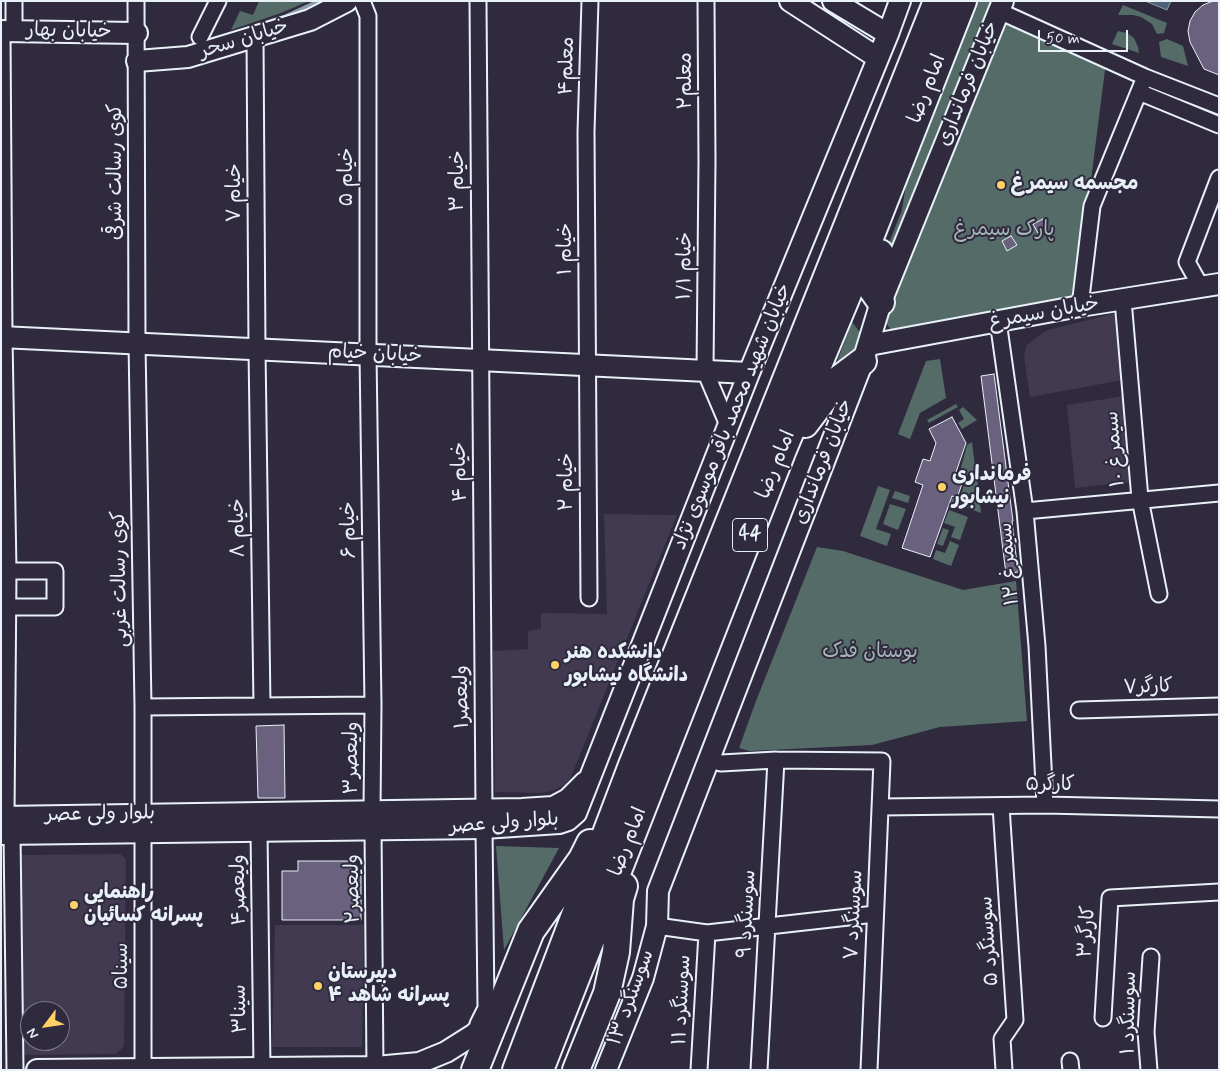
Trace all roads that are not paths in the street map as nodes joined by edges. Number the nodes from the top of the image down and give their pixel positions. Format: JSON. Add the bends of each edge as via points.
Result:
{"nodes":[{"id":1,"x":14,"y":1,"type":"edge"},
{"id":2,"x":136,"y":1,"type":"edge"},
{"id":3,"x":218,"y":1,"type":"edge"},
{"id":4,"x":348,"y":1,"type":"edge"},
{"id":5,"x":362,"y":1,"type":"edge"},
{"id":6,"x":478,"y":1,"type":"edge"},
{"id":7,"x":590,"y":1,"type":"edge"},
{"id":8,"x":706,"y":1,"type":"edge"},
{"id":9,"x":833,"y":1,"type":"edge"},
{"id":10,"x":900,"y":1,"type":"edge"},
{"id":11,"x":937,"y":1,"type":"edge"},
{"id":12,"x":963,"y":1,"type":"edge"},
{"id":13,"x":791,"y":2,"type":"edge"},
{"id":14,"x":1001,"y":6,"type":"edge"},
{"id":15,"x":6,"y":31,"type":"edge"},
{"id":16,"x":137,"y":33,"type":"junction"},
{"id":17,"x":888,"y":34,"type":"junction"},
{"id":18,"x":200,"y":37,"type":"dead end"},
{"id":19,"x":256,"y":37,"type":"junction"},
{"id":20,"x":878,"y":58,"type":"junction"},
{"id":21,"x":137,"y":61,"type":"junction"},
{"id":22,"x":1146,"y":77,"type":"junction"},
{"id":23,"x":1138,"y":92,"type":"junction"},
{"id":24,"x":1219,"y":106,"type":"edge"},
{"id":25,"x":1219,"y":125,"type":"edge"},
{"id":26,"x":586,"y":132,"type":"joint"},
{"id":27,"x":707,"y":161,"type":"joint"},
{"id":28,"x":899,"y":163,"type":"junction"},
{"id":29,"x":1219,"y":178,"type":"edge"},
{"id":30,"x":1210,"y":285,"type":"edge"},
{"id":31,"x":1123,"y":300,"type":"junction"},
{"id":32,"x":881,"y":302,"type":"junction"},
{"id":33,"x":1080,"y":306,"type":"junction"},
{"id":34,"x":998,"y":321,"type":"junction"},
{"id":35,"x":2,"y":337,"type":"edge"},
{"id":36,"x":137,"y":343,"type":"junction"},
{"id":37,"x":257,"y":349,"type":"junction"},
{"id":38,"x":866,"y":353,"type":"junction"},
{"id":39,"x":368,"y":354,"type":"junction"},
{"id":40,"x":480,"y":360,"type":"junction"},
{"id":41,"x":588,"y":365,"type":"junction"},
{"id":42,"x":705,"y":371,"type":"junction"},
{"id":43,"x":749,"y":373,"type":"junction"},
{"id":44,"x":728,"y":425,"type":"junction"},
{"id":45,"x":782,"y":452,"type":"junction"},
{"id":46,"x":1219,"y":493,"type":"edge"},
{"id":47,"x":1140,"y":499,"type":"junction"},
{"id":48,"x":1025,"y":510,"type":"junction"},
{"id":49,"x":5,"y":571,"type":"edge"},
{"id":50,"x":482,"y":584,"type":"joint"},
{"id":51,"x":1159,"y":594,"type":"dead end"},
{"id":52,"x":589,"y":598,"type":"dead end"},
{"id":53,"x":4,"y":607,"type":"edge"},
{"id":54,"x":373,"y":705,"type":"junction"},
{"id":55,"x":262,"y":706,"type":"junction"},
{"id":56,"x":1219,"y":706,"type":"edge"},
{"id":57,"x":143,"y":707,"type":"junction"},
{"id":58,"x":1079,"y":710,"type":"dead end"},
{"id":59,"x":709,"y":760,"type":"junction"},
{"id":60,"x":776,"y":760,"type":"junction"},
{"id":61,"x":645,"y":769,"type":"junction"},
{"id":62,"x":590,"y":777,"type":"joint"},
{"id":63,"x":1045,"y":805,"type":"junction"},
{"id":64,"x":1001,"y":806,"type":"junction"},
{"id":65,"x":881,"y":807,"type":"junction"},
{"id":66,"x":1219,"y":809,"type":"edge"},
{"id":67,"x":484,"y":819,"type":"junction"},
{"id":68,"x":373,"y":820,"type":"junction"},
{"id":69,"x":142,"y":824,"type":"junction"},
{"id":70,"x":5,"y":825,"type":"edge"},
{"id":71,"x":259,"y":831,"type":"junction"},
{"id":72,"x":1219,"y":892,"type":"edge"},
{"id":73,"x":875,"y":914,"type":"junction"},
{"id":74,"x":657,"y":926,"type":"junction"},
{"id":75,"x":768,"y":926,"type":"junction"},
{"id":76,"x":707,"y":933,"type":"junction"},
{"id":77,"x":260,"y":949,"type":"joint"},
{"id":78,"x":1151,"y":956,"type":"dead end"},
{"id":79,"x":497,"y":1014,"type":"junction"},
{"id":80,"x":1103,"y":1018,"type":"dead end"},
{"id":81,"x":473,"y":1035,"type":"junction"},
{"id":82,"x":425,"y":1066,"type":"edge"},
{"id":83,"x":262,"y":1068,"type":"junction"},
{"id":84,"x":375,"y":1068,"type":"edge"},
{"id":85,"x":155,"y":1069,"type":"edge"},
{"id":86,"x":15,"y":1070,"type":"edge"},
{"id":87,"x":38,"y":1070,"type":"edge"},
{"id":88,"x":475,"y":1070,"type":"edge"},
{"id":89,"x":516,"y":1070,"type":"edge"},
{"id":90,"x":540,"y":1070,"type":"edge"},
{"id":91,"x":576,"y":1070,"type":"edge"},
{"id":92,"x":606,"y":1070,"type":"edge"},
{"id":93,"x":699,"y":1070,"type":"edge"},
{"id":94,"x":759,"y":1070,"type":"edge"},
{"id":95,"x":869,"y":1070,"type":"edge"},
{"id":96,"x":1004,"y":1070,"type":"edge"},
{"id":97,"x":1149,"y":1070,"type":"edge"}],
"edges":[{"from":1,"to":15,"type":"street"},
{"from":2,"to":16,"type":"street","name":"کوی رسالت شرقی"},
{"from":3,"to":18,"type":"street"},
{"from":4,"to":19,"type":"main road","name":"خیابان سحر","via":[[310,20]]},
{"from":5,"to":39,"type":"street","name":"خیام ۵","via":[[368,16]]},
{"from":6,"to":40,"type":"street","name":"خیام ۳"},
{"from":7,"to":26,"type":"street","name":"معلم۴"},
{"from":8,"to":27,"type":"street","name":"معلم۲"},
{"from":9,"to":17,"type":"main road"},
{"from":10,"to":17,"type":"main road","name":"خیابان شهید محمد باقر موسوی نژاد"},
{"from":11,"to":61,"type":"highway","name":"امام رضا","number":"44"},
{"from":12,"to":28,"type":"highway","name":"امام رضا","number":"44"},
{"from":13,"to":20,"type":"main road"},
{"from":14,"to":22,"type":"street"},
{"from":14,"to":32,"type":"main road","name":"خیابان فرمانداری"},
{"from":15,"to":16,"type":"main road","name":"خیابان بهار"},
{"from":15,"to":35,"type":"street"},
{"from":16,"to":21,"type":"street","name":"کوی رسالت شرقی"},
{"from":17,"to":20,"type":"main road","name":"خیابان شهید محمد باقر موسوی نژاد"},
{"from":19,"to":21,"type":"main road","name":"خیابان سحر","via":[[188,57]]},
{"from":19,"to":37,"type":"street","name":"خیام ۷"},
{"from":20,"to":43,"type":"main road","name":"خیابان شهید محمد باقر موسوی نژاد"},
{"from":21,"to":36,"type":"street","name":"کوی رسالت شرقی"},
{"from":22,"to":23,"type":"street"},
{"from":22,"to":24,"type":"street"},
{"from":23,"to":25,"type":"street"},
{"from":23,"to":33,"type":"street","via":[[1092,206]]},
{"from":26,"to":41,"type":"street","name":"خیام ۱"},
{"from":27,"to":42,"type":"street","name":"خیام ۱/۱"},
{"from":28,"to":32,"type":"highway","via":[[897,207],[872,276],[871,288]]},
{"from":28,"to":45,"type":"highway","name":"امام رضا","number":"44"},
{"from":29,"to":30,"type":"street","via":[[1187,262]]},
{"from":30,"to":31,"type":"main road","name":"خیابان سیمرغ"},
{"from":31,"to":33,"type":"main road","name":"خیابان سیمرغ"},
{"from":31,"to":47,"type":"street","name":"سیمرغ ۱۰"},
{"from":32,"to":38,"type":"main road","name":"خیابان فرمانداری"},
{"from":33,"to":34,"type":"main road","name":"خیابان سیمرغ"},
{"from":34,"to":38,"type":"main road","name":"خیابان سیمرغ"},
{"from":34,"to":48,"type":"street","name":"سیمرغ ۱۲"},
{"from":35,"to":36,"type":"main road","name":"خیابان خیام"},
{"from":35,"to":49,"type":"street"},
{"from":36,"to":37,"type":"main road","name":"خیابان خیام"},
{"from":36,"to":57,"type":"street","name":"کوی رسالت غربی"},
{"from":37,"to":39,"type":"main road","name":"خیابان خیام"},
{"from":37,"to":55,"type":"street","name":"خیام ۸"},
{"from":38,"to":45,"type":"highway","via":[[839,379]]},
{"from":38,"to":59,"type":"main road","name":"خیابان فرمانداری"},
{"from":39,"to":40,"type":"main road","name":"خیابان خیام"},
{"from":39,"to":54,"type":"street","name":"خیام ۶"},
{"from":40,"to":41,"type":"main road","name":"خیابان خیام"},
{"from":40,"to":50,"type":"street","name":"خیام ۴"},
{"from":41,"to":42,"type":"main road","name":"خیابان خیام"},
{"from":41,"to":52,"type":"street","name":"خیام ۲"},
{"from":42,"to":43,"type":"main road","name":"خیابان خیام"},
{"from":42,"to":44,"type":"street"},
{"from":43,"to":44,"type":"main road","name":"خیابان شهید محمد باقر موسوی نژاد"},
{"from":44,"to":62,"type":"main road","name":"خیابان شهید محمد باقر موسوی نژاد"},
{"from":45,"to":61,"type":"highway","name":"امام رضا","number":"44"},
{"from":46,"to":47,"type":"street"},
{"from":47,"to":48,"type":"street"},
{"from":47,"to":51,"type":"street","name":"سیمرغ ۱۰"},
{"from":48,"to":63,"type":"street","name":"سیمرغ ۱۲","via":[[1037,646]]},
{"from":49,"to":53,"type":"street"},
{"from":49,"to":53,"type":"street","via":[[55,571],[55,607]]},
{"from":50,"to":67,"type":"street","name":"ولیعصر۱"},
{"from":53,"to":70,"type":"street"},
{"from":54,"to":55,"type":"street"},
{"from":54,"to":68,"type":"street","name":"ولیعصر۳"},
{"from":55,"to":57,"type":"street"},
{"from":56,"to":58,"type":"street","name":"کارگر۷"},
{"from":57,"to":69,"type":"street","name":"کوی رسالت غربی"},
{"from":59,"to":60,"type":"street","via":[[721,763]]},
{"from":59,"to":74,"type":"main road","name":"خیابان فرمانداری","via":[[658,891]]},
{"from":60,"to":65,"type":"street","name":"سوسنگرد ۷","via":[[882,761]]},
{"from":60,"to":75,"type":"street","name":"سوسنگرد ۹"},
{"from":61,"to":79,"type":"highway","via":[[530,931]]},
{"from":61,"to":89,"type":"highway","name":"امام رضا","number":"44"},
{"from":61,"to":90,"type":"highway","name":"امام رضا","number":"44"},
{"from":61,"to":91,"type":"highway","via":[[620,898],[616,952],[607,993]]},
{"from":62,"to":67,"type":"main road","name":"بلوار ولی عصر","via":[[568,799],[553,807]]},
{"from":63,"to":64,"type":"street","name":"کارگر۵"},
{"from":63,"to":66,"type":"street","name":"کارگر۵"},
{"from":64,"to":65,"type":"street","name":"کارگر۵"},
{"from":64,"to":96,"type":"street","name":"سوسنگرد ۵","via":[[1015,1020],[1002,1039]]},
{"from":65,"to":73,"type":"street","name":"سوسنگرد ۷"},
{"from":67,"to":68,"type":"main road","name":"بلوار ولی عصر"},
{"from":67,"to":81,"type":"street","name":"ولیعصر۱","via":[[486,1008]]},
{"from":68,"to":69,"type":"main road","name":"بلوار ولی عصر"},
{"from":68,"to":71,"type":"main road","name":"بلوار ولی عصر"},
{"from":68,"to":84,"type":"street","name":"ولیعصر۲"},
{"from":69,"to":70,"type":"main road","name":"بلوار ولی عصر"},
{"from":69,"to":71,"type":"main road","name":"بلوار ولی عصر"},
{"from":69,"to":85,"type":"street","name":"سینا۵"},
{"from":70,"to":86,"type":"street","via":[[13,952]]},
{"from":71,"to":77,"type":"street","name":"ولیعصر۴"},
{"from":72,"to":80,"type":"street","name":"کارگر۳","via":[[1110,898]]},
{"from":73,"to":75,"type":"street"},
{"from":73,"to":95,"type":"street","name":"سوسنگرد ۷"},
{"from":74,"to":76,"type":"street"},
{"from":74,"to":92,"type":"main road","name":"سوسنگرد ۱۳","via":[[643,978]]},
{"from":75,"to":76,"type":"street"},
{"from":75,"to":94,"type":"street","name":"سوسنگرد ۹"},
{"from":76,"to":93,"type":"street","name":"سوسنگرد ۱۱"},
{"from":77,"to":83,"type":"street","name":"سینا۳"},
{"from":78,"to":97,"type":"street","name":"سوسنگرد ۱","via":[[1146,1032]]},
{"from":79,"to":81,"type":"main road"},
{"from":79,"to":88,"type":"highway"},
{"from":81,"to":82,"type":"main road"},
{"from":82,"to":84,"type":"main road"},
{"from":83,"to":84,"type":"main road"},
{"from":83,"to":85,"type":"main road"},
{"from":85,"to":87,"type":"main road"}]}
